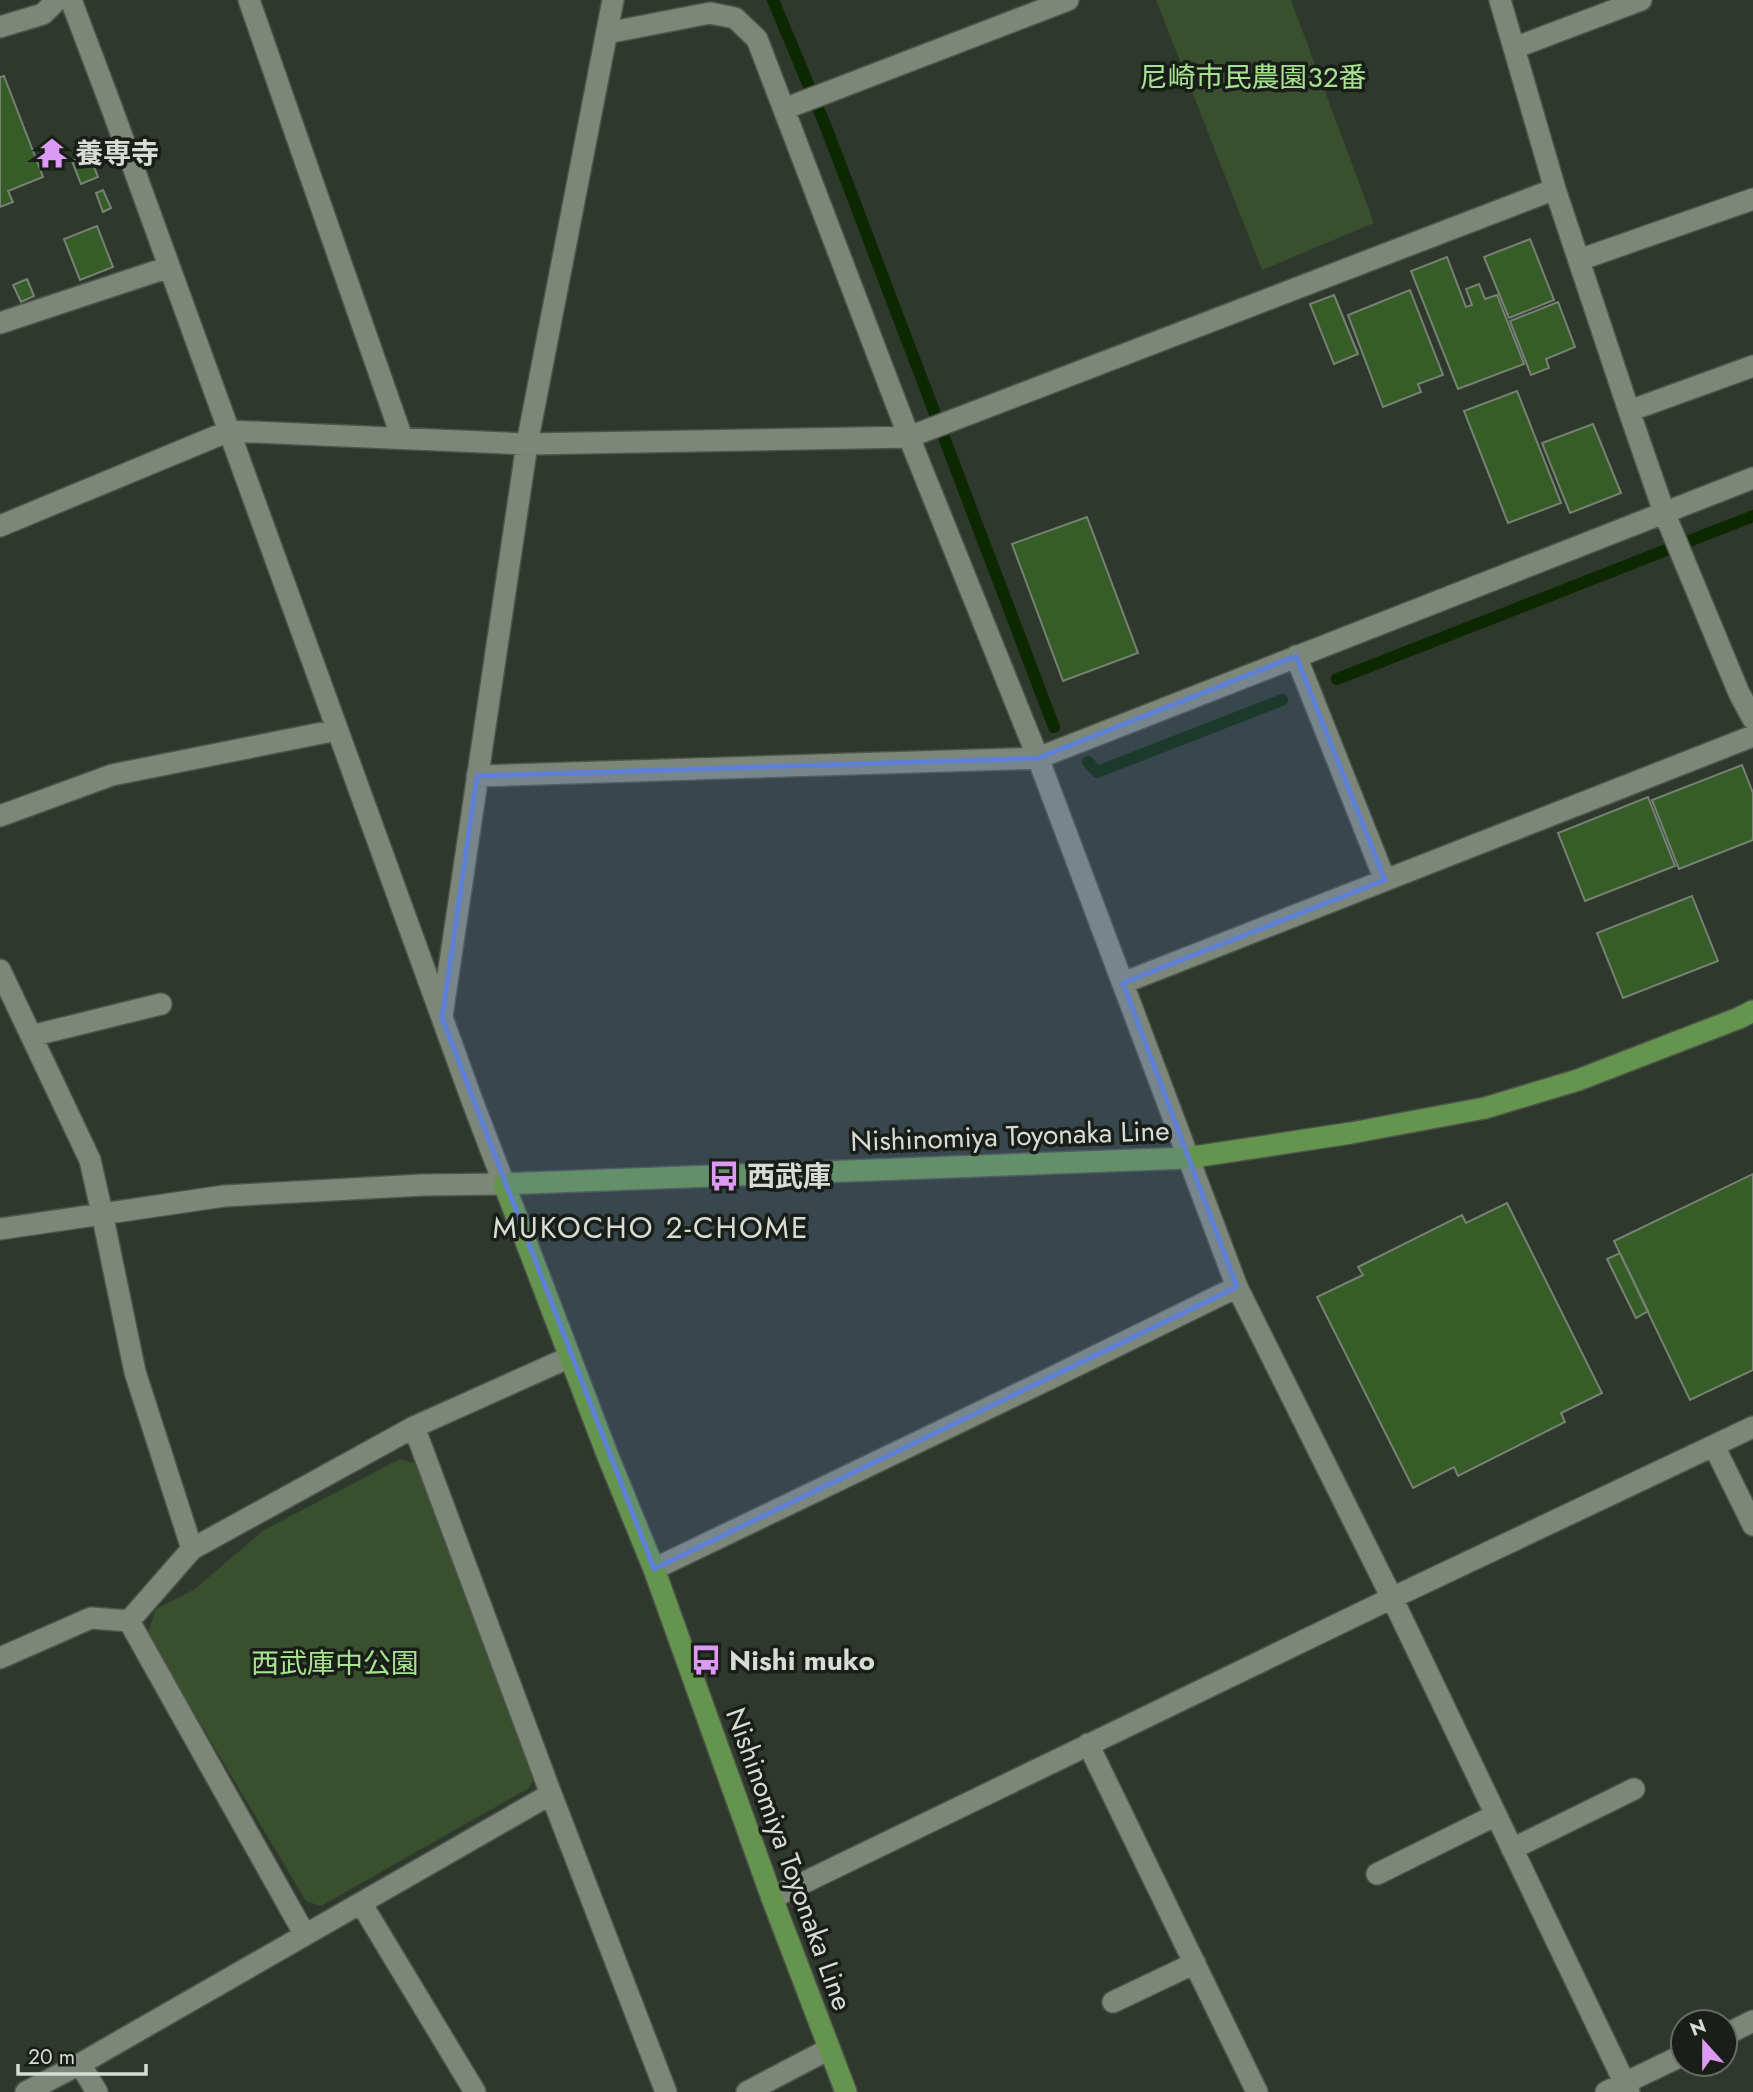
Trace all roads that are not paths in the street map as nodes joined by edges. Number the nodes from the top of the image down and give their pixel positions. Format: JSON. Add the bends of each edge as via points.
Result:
{"nodes":[{"id":1,"x":57,"y":0,"type":"edge"},
{"id":2,"x":71,"y":0,"type":"edge"},
{"id":3,"x":250,"y":0,"type":"edge"},
{"id":4,"x":613,"y":0,"type":"edge"},
{"id":5,"x":1068,"y":0,"type":"edge"},
{"id":6,"x":1500,"y":0,"type":"edge"},
{"id":7,"x":1641,"y":0,"type":"edge"},
{"id":8,"x":0,"y":27,"type":"edge"},
{"id":9,"x":607,"y":33,"type":"junction"},
{"id":10,"x":1514,"y":48,"type":"junction"},
{"id":11,"x":792,"y":106,"type":"junction"},
{"id":12,"x":1555,"y":189,"type":"junction"},
{"id":13,"x":1753,"y":199,"type":"edge"},
{"id":14,"x":1579,"y":260,"type":"junction"},
{"id":15,"x":169,"y":267,"type":"junction"},
{"id":16,"x":0,"y":323,"type":"edge"},
{"id":17,"x":1753,"y":366,"type":"edge"},
{"id":18,"x":1629,"y":411,"type":"junction"},
{"id":19,"x":229,"y":431,"type":"junction"},
{"id":20,"x":918,"y":433,"type":"junction"},
{"id":21,"x":401,"y":438,"type":"junction"},
{"id":22,"x":527,"y":444,"type":"junction"},
{"id":23,"x":1753,"y":478,"type":"edge"},
{"id":24,"x":1664,"y":512,"type":"junction"},
{"id":25,"x":0,"y":526,"type":"edge"},
{"id":26,"x":1296,"y":656,"type":"junction"},
{"id":27,"x":1753,"y":719,"type":"edge"},
{"id":28,"x":337,"y":730,"type":"junction"},
{"id":29,"x":1753,"y":736,"type":"edge"},
{"id":30,"x":1038,"y":758,"type":"junction"},
{"id":31,"x":477,"y":776,"type":"junction"},
{"id":32,"x":0,"y":816,"type":"edge"},
{"id":33,"x":1385,"y":880,"type":"junction"},
{"id":34,"x":0,"y":970,"type":"edge"},
{"id":35,"x":1123,"y":983,"type":"junction"},
{"id":36,"x":161,"y":1004,"type":"dead end"},
{"id":37,"x":1753,"y":1011,"type":"edge"},
{"id":38,"x":442,"y":1018,"type":"junction"},
{"id":39,"x":31,"y":1035,"type":"junction"},
{"id":40,"x":1187,"y":1158,"type":"junction"},
{"id":41,"x":504,"y":1184,"type":"junction"},
{"id":42,"x":102,"y":1213,"type":"junction"},
{"id":43,"x":0,"y":1229,"type":"edge"},
{"id":44,"x":1237,"y":1287,"type":"junction"},
{"id":45,"x":570,"y":1357,"type":"junction"},
{"id":46,"x":414,"y":1427,"type":"junction"},
{"id":47,"x":1753,"y":1427,"type":"edge"},
{"id":48,"x":1714,"y":1446,"type":"junction"},
{"id":49,"x":1753,"y":1525,"type":"edge"},
{"id":50,"x":192,"y":1549,"type":"junction"},
{"id":51,"x":654,"y":1569,"type":"junction"},
{"id":52,"x":1392,"y":1598,"type":"junction"},
{"id":53,"x":129,"y":1621,"type":"junction"},
{"id":54,"x":0,"y":1658,"type":"edge"},
{"id":55,"x":1088,"y":1744,"type":"junction"},
{"id":56,"x":1634,"y":1789,"type":"dead end"},
{"id":57,"x":551,"y":1794,"type":"junction"},
{"id":58,"x":1496,"y":1815,"type":"junction"},
{"id":59,"x":1512,"y":1849,"type":"junction"},
{"id":60,"x":1377,"y":1874,"type":"dead end"},
{"id":61,"x":772,"y":1898,"type":"junction"},
{"id":62,"x":361,"y":1903,"type":"junction"},
{"id":63,"x":305,"y":1935,"type":"junction"},
{"id":64,"x":1195,"y":1963,"type":"junction"},
{"id":65,"x":1113,"y":2002,"type":"dead end"},
{"id":66,"x":829,"y":2049,"type":"junction"},
{"id":67,"x":1669,"y":2063,"type":"edge"},
{"id":68,"x":80,"y":2064,"type":"junction"},
{"id":69,"x":1620,"y":2089,"type":"edge"},
{"id":70,"x":26,"y":2092,"type":"edge"},
{"id":71,"x":97,"y":2092,"type":"edge"},
{"id":72,"x":475,"y":2092,"type":"edge"},
{"id":73,"x":667,"y":2092,"type":"edge"},
{"id":74,"x":747,"y":2092,"type":"edge"},
{"id":75,"x":846,"y":2092,"type":"edge"},
{"id":76,"x":1257,"y":2092,"type":"edge"}],
"edges":[{"from":1,"to":8,"type":"street","via":[[43,14]]},
{"from":2,"to":15,"type":"street"},
{"from":3,"to":21,"type":"street"},
{"from":4,"to":9,"type":"street"},
{"from":5,"to":11,"type":"street"},
{"from":6,"to":10,"type":"street"},
{"from":7,"to":10,"type":"street"},
{"from":9,"to":11,"type":"street","via":[[710,13],[735,18],[757,39]]},
{"from":9,"to":22,"type":"street"},
{"from":10,"to":12,"type":"street"},
{"from":11,"to":20,"type":"street"},
{"from":12,"to":14,"type":"street"},
{"from":12,"to":20,"type":"street"},
{"from":13,"to":14,"type":"street"},
{"from":14,"to":18,"type":"street"},
{"from":15,"to":16,"type":"street"},
{"from":15,"to":19,"type":"street"},
{"from":17,"to":18,"type":"street"},
{"from":18,"to":24,"type":"street"},
{"from":19,"to":21,"type":"street"},
{"from":19,"to":25,"type":"street"},
{"from":19,"to":28,"type":"street"},
{"from":20,"to":22,"type":"street"},
{"from":20,"to":30,"type":"street"},
{"from":21,"to":22,"type":"street"},
{"from":22,"to":31,"type":"street"},
{"from":23,"to":24,"type":"street"},
{"from":24,"to":26,"type":"street"},
{"from":24,"to":27,"type":"street"},
{"from":26,"to":30,"type":"street"},
{"from":26,"to":33,"type":"street"},
{"from":28,"to":32,"type":"street","via":[[112,775]]},
{"from":28,"to":38,"type":"street"},
{"from":29,"to":33,"type":"street"},
{"from":30,"to":31,"type":"street"},
{"from":30,"to":35,"type":"street"},
{"from":31,"to":38,"type":"street"},
{"from":33,"to":35,"type":"street"},
{"from":34,"to":39,"type":"street"},
{"from":35,"to":40,"type":"street"},
{"from":36,"to":39,"type":"street"},
{"from":37,"to":40,"type":"main road","name":"Nishinomiya Toyonaka Line","via":[[1578,1080],[1485,1108]]},
{"from":38,"to":41,"type":"street"},
{"from":39,"to":42,"type":"street","via":[[89,1160]]},
{"from":40,"to":41,"type":"main road","name":"Nishinomiya Toyonaka Line"},
{"from":40,"to":44,"type":"street"},
{"from":41,"to":42,"type":"street","via":[[225,1196]]},
{"from":41,"to":45,"type":"main road","name":"Nishinomiya Toyonaka Line"},
{"from":42,"to":43,"type":"street"},
{"from":42,"to":50,"type":"street","via":[[135,1372]]},
{"from":44,"to":51,"type":"street"},
{"from":44,"to":52,"type":"street"},
{"from":45,"to":46,"type":"street"},
{"from":45,"to":51,"type":"main road","name":"Nishinomiya Toyonaka Line"},
{"from":46,"to":50,"type":"street"},
{"from":46,"to":57,"type":"street"},
{"from":47,"to":48,"type":"street"},
{"from":48,"to":49,"type":"street"},
{"from":48,"to":52,"type":"street"},
{"from":50,"to":53,"type":"street"},
{"from":51,"to":61,"type":"main road","name":"Nishinomiya Toyonaka Line"},
{"from":52,"to":55,"type":"street"},
{"from":52,"to":58,"type":"street"},
{"from":53,"to":54,"type":"street","via":[[90,1618]]},
{"from":53,"to":63,"type":"street"},
{"from":55,"to":61,"type":"street"},
{"from":55,"to":64,"type":"street"},
{"from":56,"to":59,"type":"street"},
{"from":57,"to":62,"type":"street"},
{"from":57,"to":73,"type":"street"},
{"from":58,"to":59,"type":"street"},
{"from":58,"to":60,"type":"street"},
{"from":59,"to":69,"type":"street"},
{"from":61,"to":66,"type":"main road","name":"Nishinomiya Toyonaka Line"},
{"from":62,"to":63,"type":"street"},
{"from":62,"to":72,"type":"street"},
{"from":63,"to":68,"type":"street"},
{"from":64,"to":65,"type":"street"},
{"from":64,"to":76,"type":"street"},
{"from":66,"to":74,"type":"street"},
{"from":66,"to":75,"type":"main road","name":"Nishinomiya Toyonaka Line"},
{"from":67,"to":69,"type":"street"},
{"from":68,"to":70,"type":"street"},
{"from":68,"to":71,"type":"street"}]}
